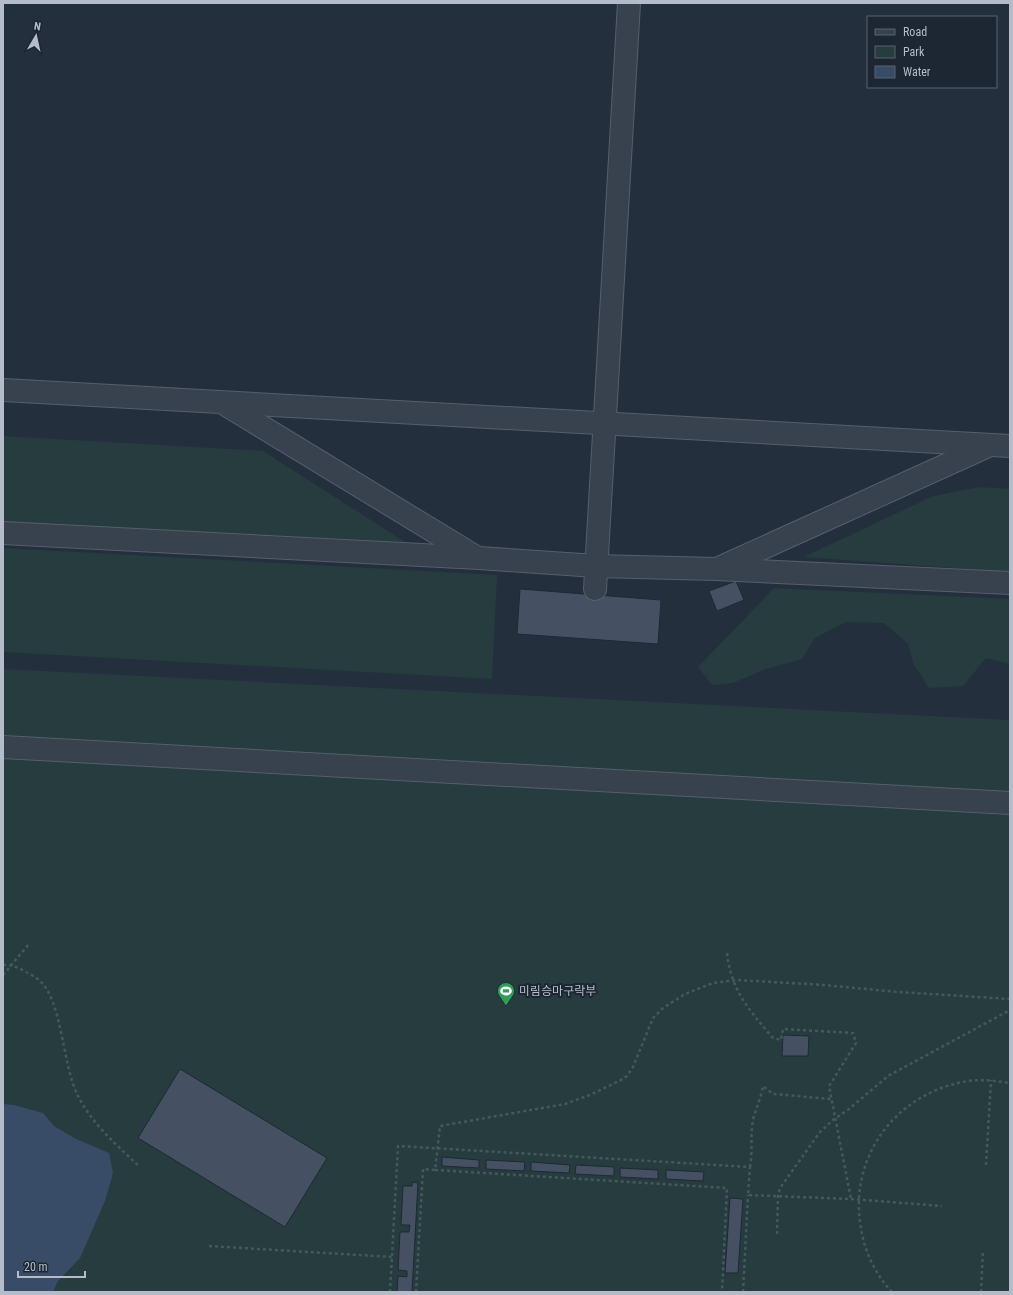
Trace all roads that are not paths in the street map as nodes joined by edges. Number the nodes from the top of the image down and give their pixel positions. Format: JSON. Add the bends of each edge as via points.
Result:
{"nodes":[{"id":1,"x":629,"y":3,"type":"edge"},
{"id":2,"x":3,"y":390,"type":"edge"},
{"id":3,"x":222,"y":402,"type":"junction"},
{"id":4,"x":605,"y":424,"type":"junction"},
{"id":5,"x":1000,"y":445,"type":"edge"},
{"id":6,"x":3,"y":533,"type":"edge"},
{"id":7,"x":479,"y":558,"type":"junction"},
{"id":8,"x":596,"y":566,"type":"junction"},
{"id":9,"x":716,"y":569,"type":"junction"},
{"id":10,"x":1010,"y":584,"type":"edge"},
{"id":11,"x":595,"y":589,"type":"dead end"},
{"id":12,"x":3,"y":747,"type":"edge"},
{"id":13,"x":1010,"y":803,"type":"edge"}],
"edges":[{"from":1,"to":4,"type":"street"},
{"from":2,"to":3,"type":"street"},
{"from":3,"to":4,"type":"street"},
{"from":3,"to":7,"type":"street"},
{"from":4,"to":5,"type":"street"},
{"from":4,"to":8,"type":"street"},
{"from":5,"to":9,"type":"street"},
{"from":6,"to":7,"type":"street"},
{"from":7,"to":8,"type":"street"},
{"from":8,"to":9,"type":"street"},
{"from":8,"to":11,"type":"street"},
{"from":9,"to":10,"type":"street"},
{"from":12,"to":13,"type":"street"}]}
